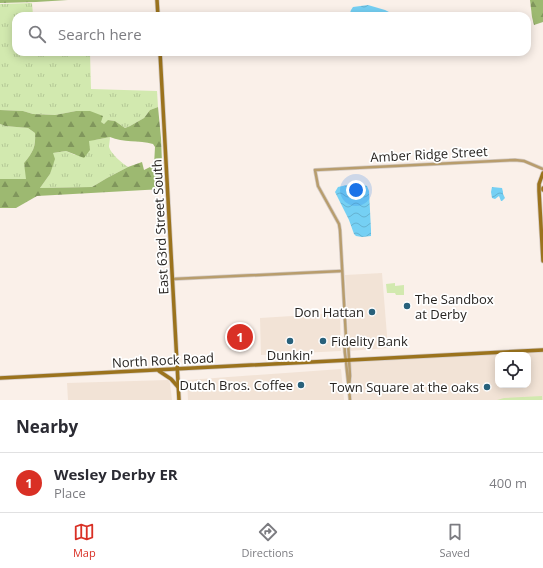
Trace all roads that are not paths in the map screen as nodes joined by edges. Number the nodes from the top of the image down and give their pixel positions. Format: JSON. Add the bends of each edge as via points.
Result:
{"nodes":[{"id":1,"x":157,"y":0,"type":"edge"},
{"id":2,"x":158,"y":12,"type":"edge"},
{"id":3,"x":160,"y":56,"type":"edge"},
{"id":4,"x":543,"y":169,"type":"edge"},
{"id":5,"x":543,"y":173,"type":"edge"},
{"id":6,"x":543,"y":261,"type":"edge"},
{"id":7,"x":342,"y":271,"type":"junction"},
{"id":8,"x":173,"y":279,"type":"junction"},
{"id":9,"x":543,"y":350,"type":"edge"},
{"id":10,"x":347,"y":360,"type":"junction"},
{"id":11,"x":158,"y":370,"type":"junction"},
{"id":12,"x":178,"y":370,"type":"junction"},
{"id":13,"x":0,"y":378,"type":"edge"},
{"id":14,"x":179,"y":388,"type":"junction"},
{"id":15,"x":179,"y":400,"type":"edge"},
{"id":16,"x":350,"y":400,"type":"edge"}],
"edges":[{"from":1,"to":2,"type":"main road"},
{"from":3,"to":8,"type":"main road","name":"East 63rd Street South"},
{"from":4,"to":7,"type":"street","name":"Amber Ridge Street","via":[[515,160],[315,170],[318,186],[339,224]]},
{"from":5,"to":6,"type":"main road","via":[[539,184]]},
{"from":7,"to":8,"type":"street"},
{"from":7,"to":10,"type":"street","via":[[346,338],[344,344]]},
{"from":8,"to":12,"type":"main road","name":"East 63rd Street South"},
{"from":9,"to":10,"type":"main road","name":"North Rock Road"},
{"from":10,"to":12,"type":"main road","name":"North Rock Road"},
{"from":10,"to":16,"type":"street","via":[[346,376]]},
{"from":11,"to":12,"type":"main road","name":"North Rock Road"},
{"from":11,"to":13,"type":"main road","name":"North Rock Road"},
{"from":11,"to":14,"type":"main road"},
{"from":12,"to":14,"type":"main road","name":"East 63rd Street South"},
{"from":14,"to":15,"type":"main road","name":"East 63rd Street South"}]}
